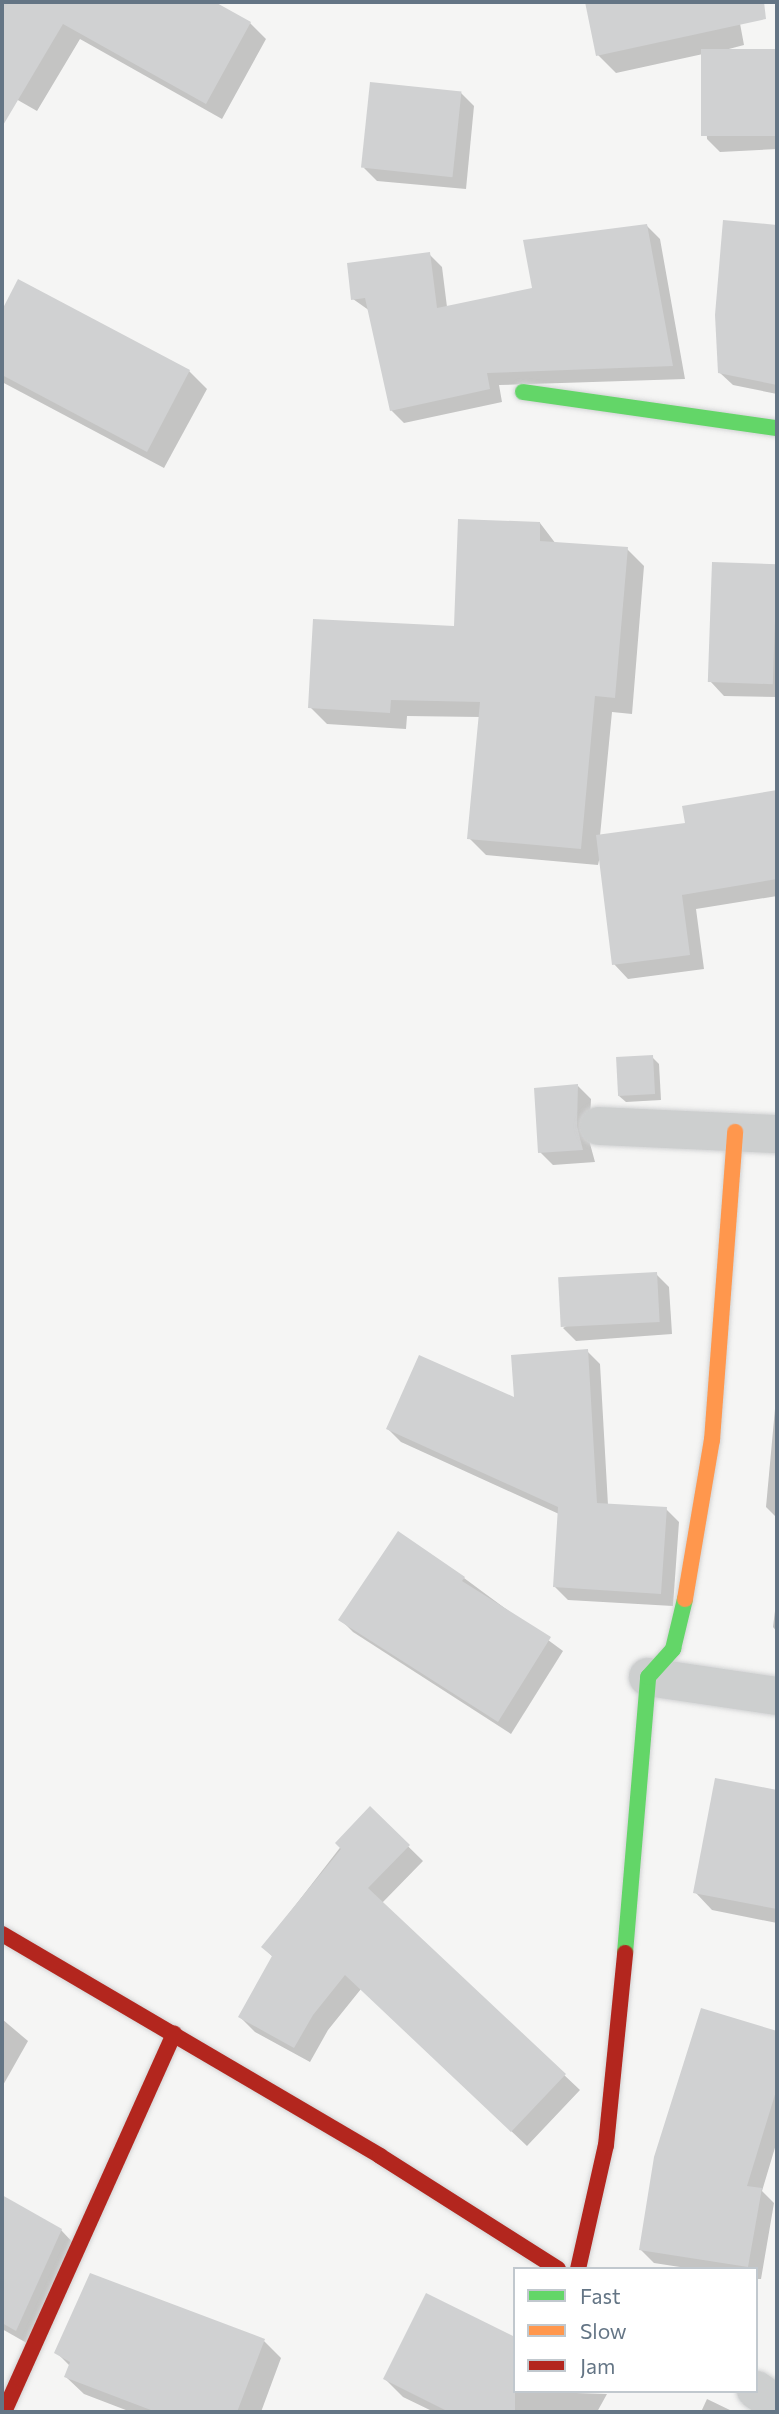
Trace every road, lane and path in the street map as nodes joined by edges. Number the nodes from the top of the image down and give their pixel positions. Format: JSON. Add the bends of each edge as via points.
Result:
{"nodes":[{"id":1,"x":523,"y":392,"type":"dead end"},
{"id":2,"x":777,"y":428,"type":"edge"},
{"id":3,"x":599,"y":1126,"type":"dead end"},
{"id":4,"x":735,"y":1132,"type":"junction"},
{"id":5,"x":777,"y":1134,"type":"edge"},
{"id":6,"x":648,"y":1677,"type":"junction"},
{"id":7,"x":777,"y":1696,"type":"edge"},
{"id":8,"x":2,"y":1934,"type":"edge"},
{"id":9,"x":174,"y":2034,"type":"junction"},
{"id":10,"x":555,"y":2267,"type":"edge"},
{"id":11,"x":578,"y":2267,"type":"edge"},
{"id":12,"x":758,"y":2391,"type":"edge"},
{"id":13,"x":777,"y":2404,"type":"edge"},
{"id":14,"x":4,"y":2412,"type":"edge"}],
"edges":[{"from":1,"to":2,"type":"street"},
{"from":3,"to":4,"type":"street"},
{"from":4,"to":5,"type":"street"},
{"from":4,"to":6,"type":"street","via":[[712,1440],[694,1563],[673,1649]]},
{"from":6,"to":7,"type":"street"},
{"from":6,"to":11,"type":"street","via":[[606,2145]]},
{"from":8,"to":9,"type":"street"},
{"from":9,"to":10,"type":"street"},
{"from":9,"to":14,"type":"street"},
{"from":12,"to":13,"type":"street"}]}
